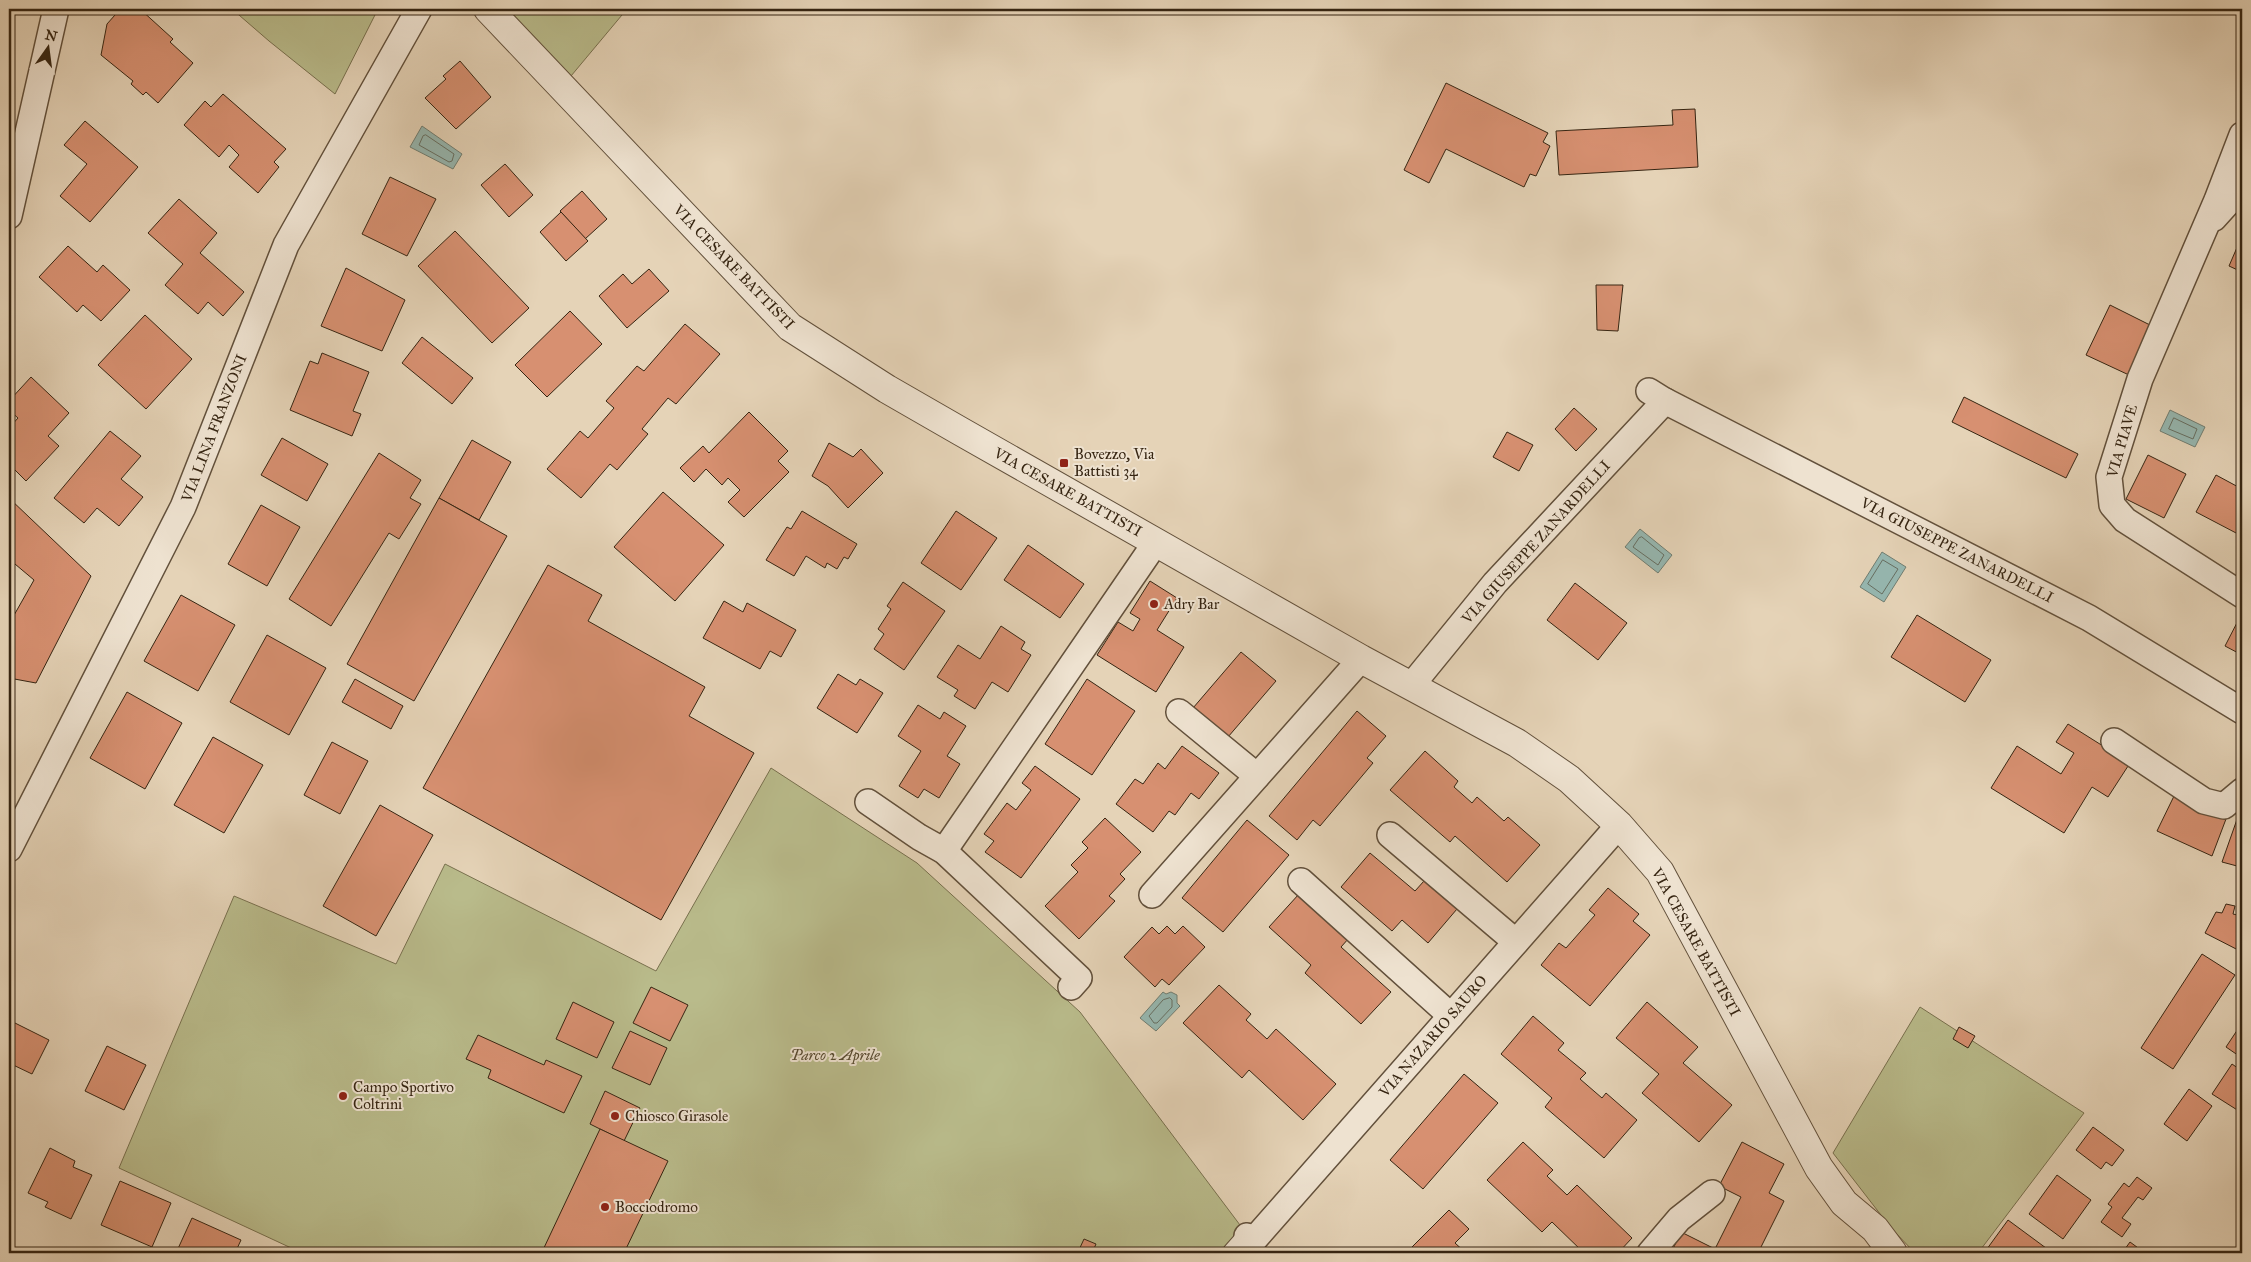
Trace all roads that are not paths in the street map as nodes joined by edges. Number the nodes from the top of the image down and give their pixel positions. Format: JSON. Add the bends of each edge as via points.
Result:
{"nodes":[{"id":1,"x":56,"y":9,"type":"edge"},
{"id":2,"x":419,"y":9,"type":"edge"},
{"id":3,"x":488,"y":9,"type":"edge"},
{"id":4,"x":2242,"y":135,"type":"edge"},
{"id":5,"x":2242,"y":195,"type":"edge"},
{"id":6,"x":9,"y":216,"type":"edge"},
{"id":7,"x":2202,"y":232,"type":"junction"},
{"id":8,"x":1156,"y":542,"type":"junction"},
{"id":9,"x":2242,"y":595,"type":"edge"},
{"id":10,"x":1361,"y":659,"type":"junction"},
{"id":11,"x":1411,"y":686,"type":"junction"},
{"id":12,"x":2242,"y":711,"type":"edge"},
{"id":13,"x":1179,"y":712,"type":"dead end"},
{"id":14,"x":2114,"y":741,"type":"dead end"},
{"id":15,"x":1257,"y":776,"type":"junction"},
{"id":16,"x":2242,"y":791,"type":"edge"},
{"id":17,"x":868,"y":802,"type":"dead end"},
{"id":18,"x":1619,"y":825,"type":"junction"},
{"id":19,"x":1390,"y":835,"type":"dead end"},
{"id":20,"x":9,"y":848,"type":"edge"},
{"id":21,"x":944,"y":851,"type":"junction"},
{"id":22,"x":1301,"y":881,"type":"dead end"},
{"id":23,"x":1152,"y":895,"type":"dead end"},
{"id":24,"x":1516,"y":942,"type":"junction"},
{"id":25,"x":1071,"y":987,"type":"dead end"},
{"id":26,"x":1451,"y":1016,"type":"junction"},
{"id":27,"x":1712,"y":1193,"type":"dead end"},
{"id":28,"x":1844,"y":1203,"type":"junction"},
{"id":29,"x":1239,"y":1245,"type":"edge"},
{"id":30,"x":1650,"y":1253,"type":"edge"},
{"id":31,"x":1872,"y":1253,"type":"edge"},
{"id":32,"x":1893,"y":1253,"type":"edge"}],
"edges":[{"from":1,"to":6,"type":"street"},
{"from":2,"to":20,"type":"street","name":"VIA LINA FRANZONI","via":[[286,245],[183,507]]},
{"from":3,"to":8,"type":"street","name":"VIA CESARE BATTISTI","via":[[790,327],[887,389]]},
{"from":4,"to":7,"type":"street","name":"VIA PIAVE"},
{"from":5,"to":7,"type":"street","name":"VIA PIAVE","via":[[2233,197]]},
{"from":7,"to":9,"type":"street","name":"VIA PIAVE","via":[[2140,379],[2109,477],[2110,487],[2112,505],[2125,520]]},
{"from":8,"to":10,"type":"street","name":"VIA CESARE BATTISTI"},
{"from":8,"to":21,"type":"street","name":"VIA CESARE BATTISTI"},
{"from":10,"to":11,"type":"street","name":"VIA CESARE BATTISTI"},
{"from":10,"to":15,"type":"street"},
{"from":11,"to":12,"type":"street","name":"VIA GIUSEPPE ZANARDELLI","via":[[1495,583],[1657,396],[2089,618]]},
{"from":11,"to":18,"type":"street","name":"VIA CESARE BATTISTI","via":[[1517,743],[1569,778]]},
{"from":13,"to":15,"type":"street"},
{"from":14,"to":16,"type":"street","via":[[2204,801],[2224,806]]},
{"from":15,"to":23,"type":"street"},
{"from":17,"to":21,"type":"street"},
{"from":18,"to":24,"type":"street","name":"VIA NAZARIO SAURO"},
{"from":18,"to":28,"type":"street","name":"VIA CESARE BATTISTI","via":[[1660,872],[1790,1117],[1819,1168]]},
{"from":19,"to":24,"type":"street"},
{"from":21,"to":25,"type":"street","via":[[1079,978]]},
{"from":22,"to":26,"type":"street"},
{"from":24,"to":26,"type":"street","name":"VIA NAZARIO SAURO"},
{"from":26,"to":29,"type":"street","name":"VIA NAZARIO SAURO","via":[[1253,1241]]},
{"from":27,"to":30,"type":"street","via":[[1679,1219]]},
{"from":28,"to":31,"type":"street","name":"VIA CESARE BATTISTI"},
{"from":28,"to":32,"type":"street","name":"VIA CESARE BATTISTI","via":[[1875,1229]]}]}
